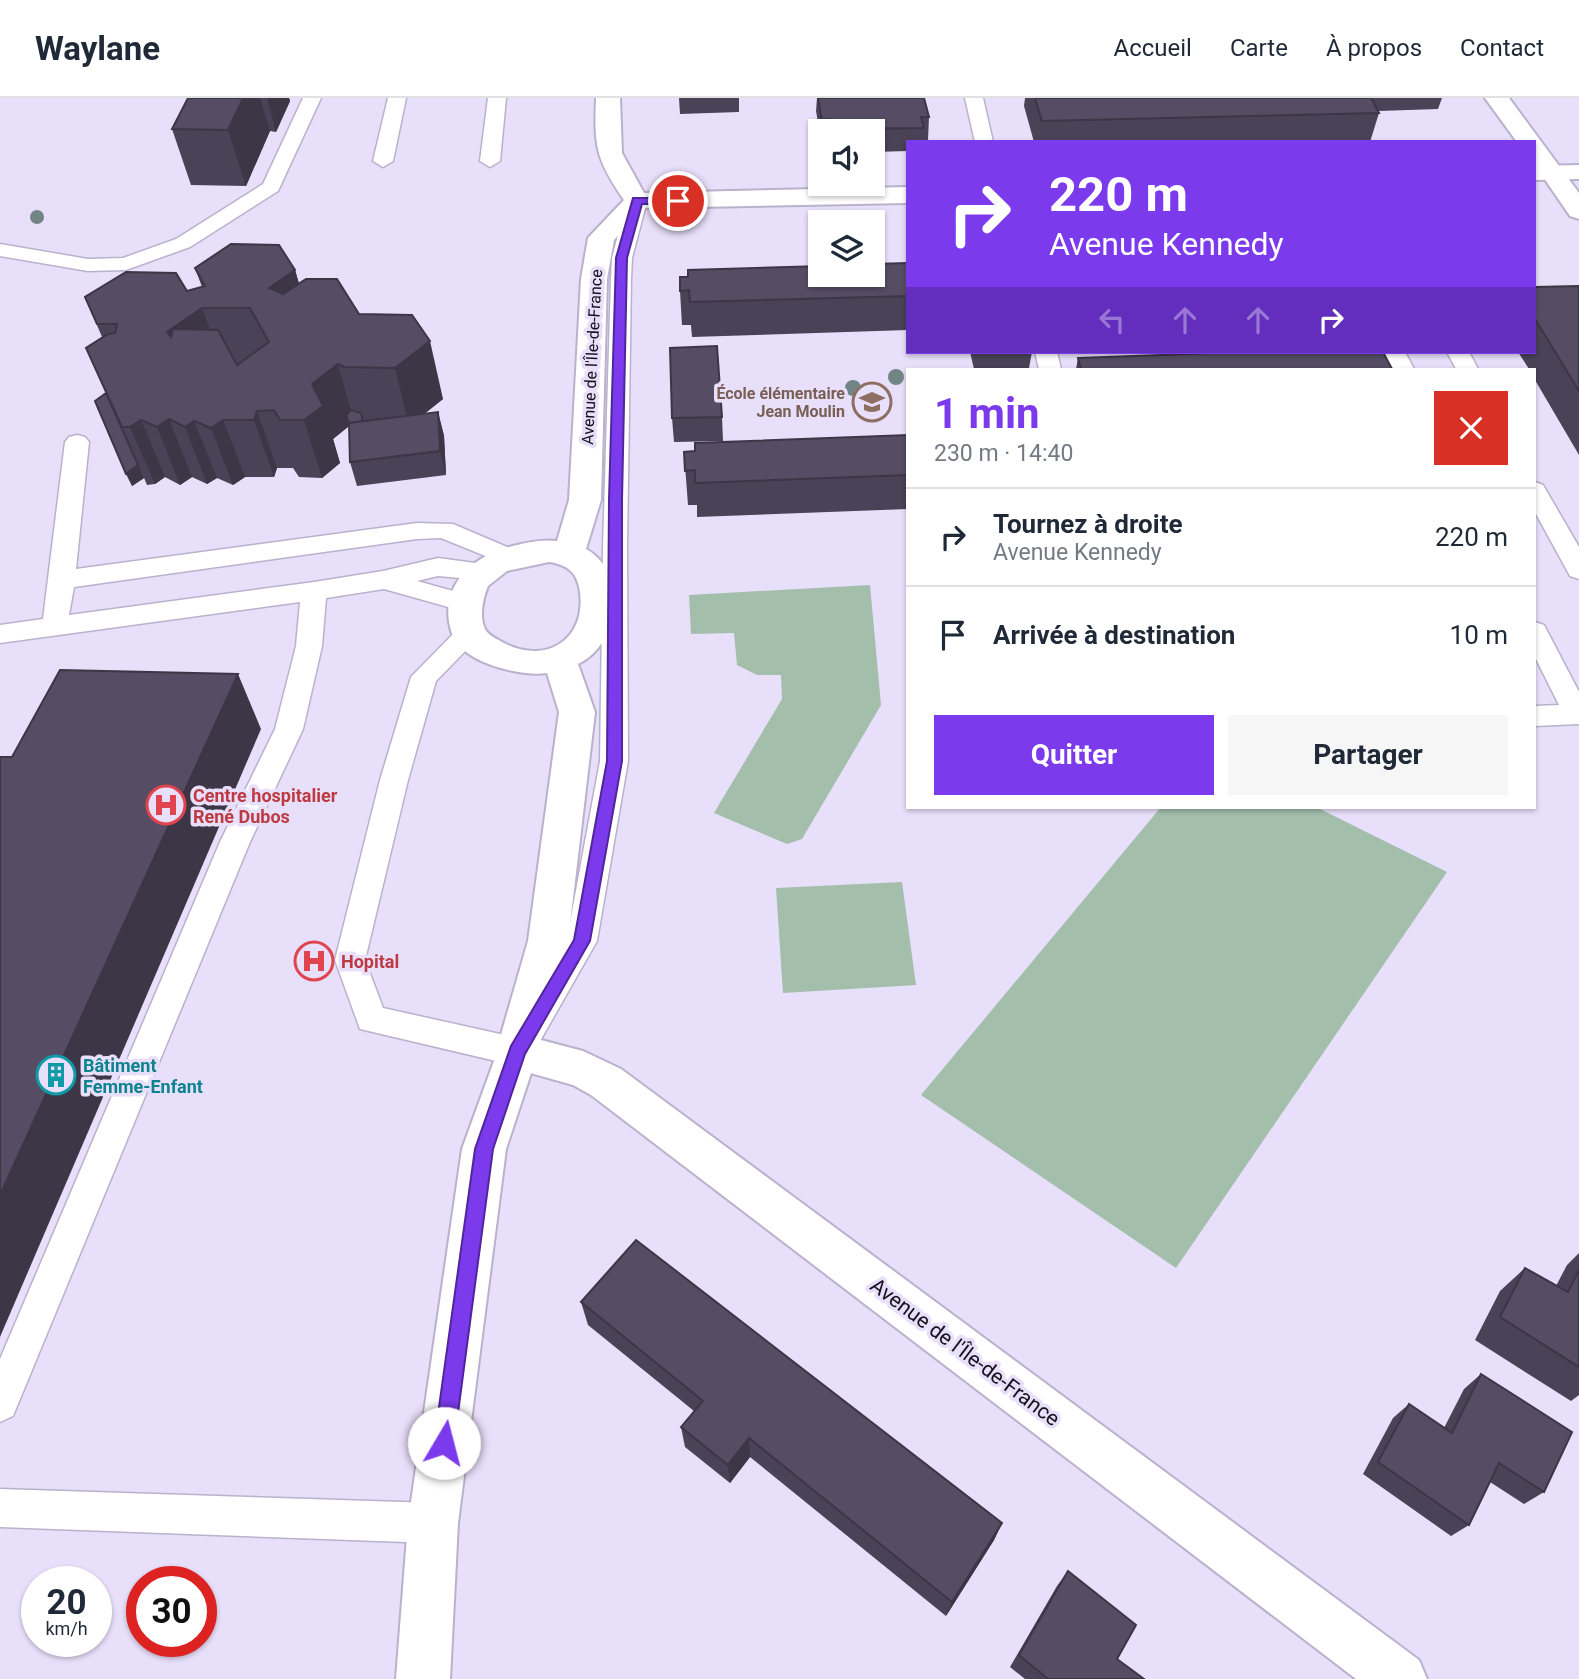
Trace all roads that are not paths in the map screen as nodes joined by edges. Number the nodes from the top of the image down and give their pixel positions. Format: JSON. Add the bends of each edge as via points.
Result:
{"nodes":[{"id":1,"x":312,"y":98,"type":"edge"},
{"id":2,"x":397,"y":98,"type":"edge"},
{"id":3,"x":497,"y":98,"type":"edge"},
{"id":4,"x":608,"y":98,"type":"edge"},
{"id":5,"x":974,"y":98,"type":"edge"},
{"id":6,"x":1497,"y":98,"type":"edge"},
{"id":7,"x":984,"y":140,"type":"edge"},
{"id":8,"x":1528,"y":140,"type":"edge"},
{"id":9,"x":1536,"y":151,"type":"edge"},
{"id":10,"x":383,"y":161,"type":"dead end"},
{"id":11,"x":490,"y":161,"type":"dead end"},
{"id":12,"x":1579,"y":172,"type":"edge"},
{"id":13,"x":1544,"y":173,"type":"edge"},
{"id":14,"x":906,"y":195,"type":"edge"},
{"id":15,"x":637,"y":201,"type":"junction"},
{"id":16,"x":1579,"y":211,"type":"edge"},
{"id":17,"x":0,"y":250,"type":"edge"},
{"id":18,"x":77,"y":442,"type":"dead end"},
{"id":19,"x":1536,"y":492,"type":"edge"},
{"id":20,"x":574,"y":540,"type":"junction"},
{"id":21,"x":615,"y":547,"type":"junction"},
{"id":22,"x":496,"y":564,"type":"junction"},
{"id":23,"x":1579,"y":570,"type":"edge"},
{"id":24,"x":62,"y":580,"type":"junction"},
{"id":25,"x":383,"y":580,"type":"junction"},
{"id":26,"x":314,"y":591,"type":"junction"},
{"id":27,"x":467,"y":619,"type":"junction"},
{"id":28,"x":55,"y":626,"type":"junction"},
{"id":29,"x":1536,"y":633,"type":"edge"},
{"id":30,"x":0,"y":634,"type":"edge"},
{"id":31,"x":559,"y":658,"type":"junction"},
{"id":32,"x":1536,"y":716,"type":"edge"},
{"id":33,"x":517,"y":1052,"type":"junction"},
{"id":34,"x":0,"y":1402,"type":"edge"},
{"id":35,"x":0,"y":1508,"type":"edge"},
{"id":36,"x":433,"y":1523,"type":"junction"},
{"id":37,"x":423,"y":1679,"type":"edge"},
{"id":38,"x":1400,"y":1679,"type":"edge"}],
"edges":[{"from":1,"to":17,"type":"lane","via":[[271,187],[183,243],[126,264],[88,265]]},
{"from":2,"to":10,"type":"lane"},
{"from":3,"to":11,"type":"lane"},
{"from":4,"to":15,"type":"street","via":[[609,162]]},
{"from":5,"to":7,"type":"lane"},
{"from":6,"to":8,"type":"street"},
{"from":9,"to":13,"type":"street"},
{"from":12,"to":13,"type":"street"},
{"from":13,"to":16,"type":"street"},
{"from":14,"to":15,"type":"street"},
{"from":15,"to":20,"type":"street","name":"Avenue de l'Île-de-France","via":[[601,238],[598,247],[585,500]]},
{"from":15,"to":21,"type":"lane","via":[[622,258]]},
{"from":18,"to":24,"type":"lane"},
{"from":19,"to":23,"type":"lane"},
{"from":20,"to":21,"type":"lane"},
{"from":20,"to":22,"type":"street"},
{"from":20,"to":31,"type":"street","via":[[580,559],[596,581],[596,611],[587,641]]},
{"from":21,"to":33,"type":"lane","via":[[614,761],[582,941]]},
{"from":22,"to":24,"type":"lane","via":[[444,530]]},
{"from":22,"to":25,"type":"lane","via":[[438,567]]},
{"from":22,"to":27,"type":"street","via":[[472,581]]},
{"from":24,"to":28,"type":"lane"},
{"from":25,"to":26,"type":"lane"},
{"from":25,"to":27,"type":"lane"},
{"from":26,"to":28,"type":"lane"},
{"from":26,"to":34,"type":"lane","via":[[309,646],[289,729],[235,842]]},
{"from":27,"to":31,"type":"street","via":[[491,653],[530,661]]},
{"from":27,"to":33,"type":"lane","via":[[424,677],[350,960],[371,1019]]},
{"from":28,"to":30,"type":"lane"},
{"from":29,"to":32,"type":"lane","via":[[1577,715]]},
{"from":31,"to":33,"type":"street","via":[[577,712],[548,942]]},
{"from":33,"to":36,"type":"street","via":[[484,1149]]},
{"from":33,"to":38,"type":"street","name":"Avenue de l'Île-de-France","via":[[583,1069],[606,1082]]},
{"from":35,"to":36,"type":"lane"},
{"from":36,"to":37,"type":"street"}]}
